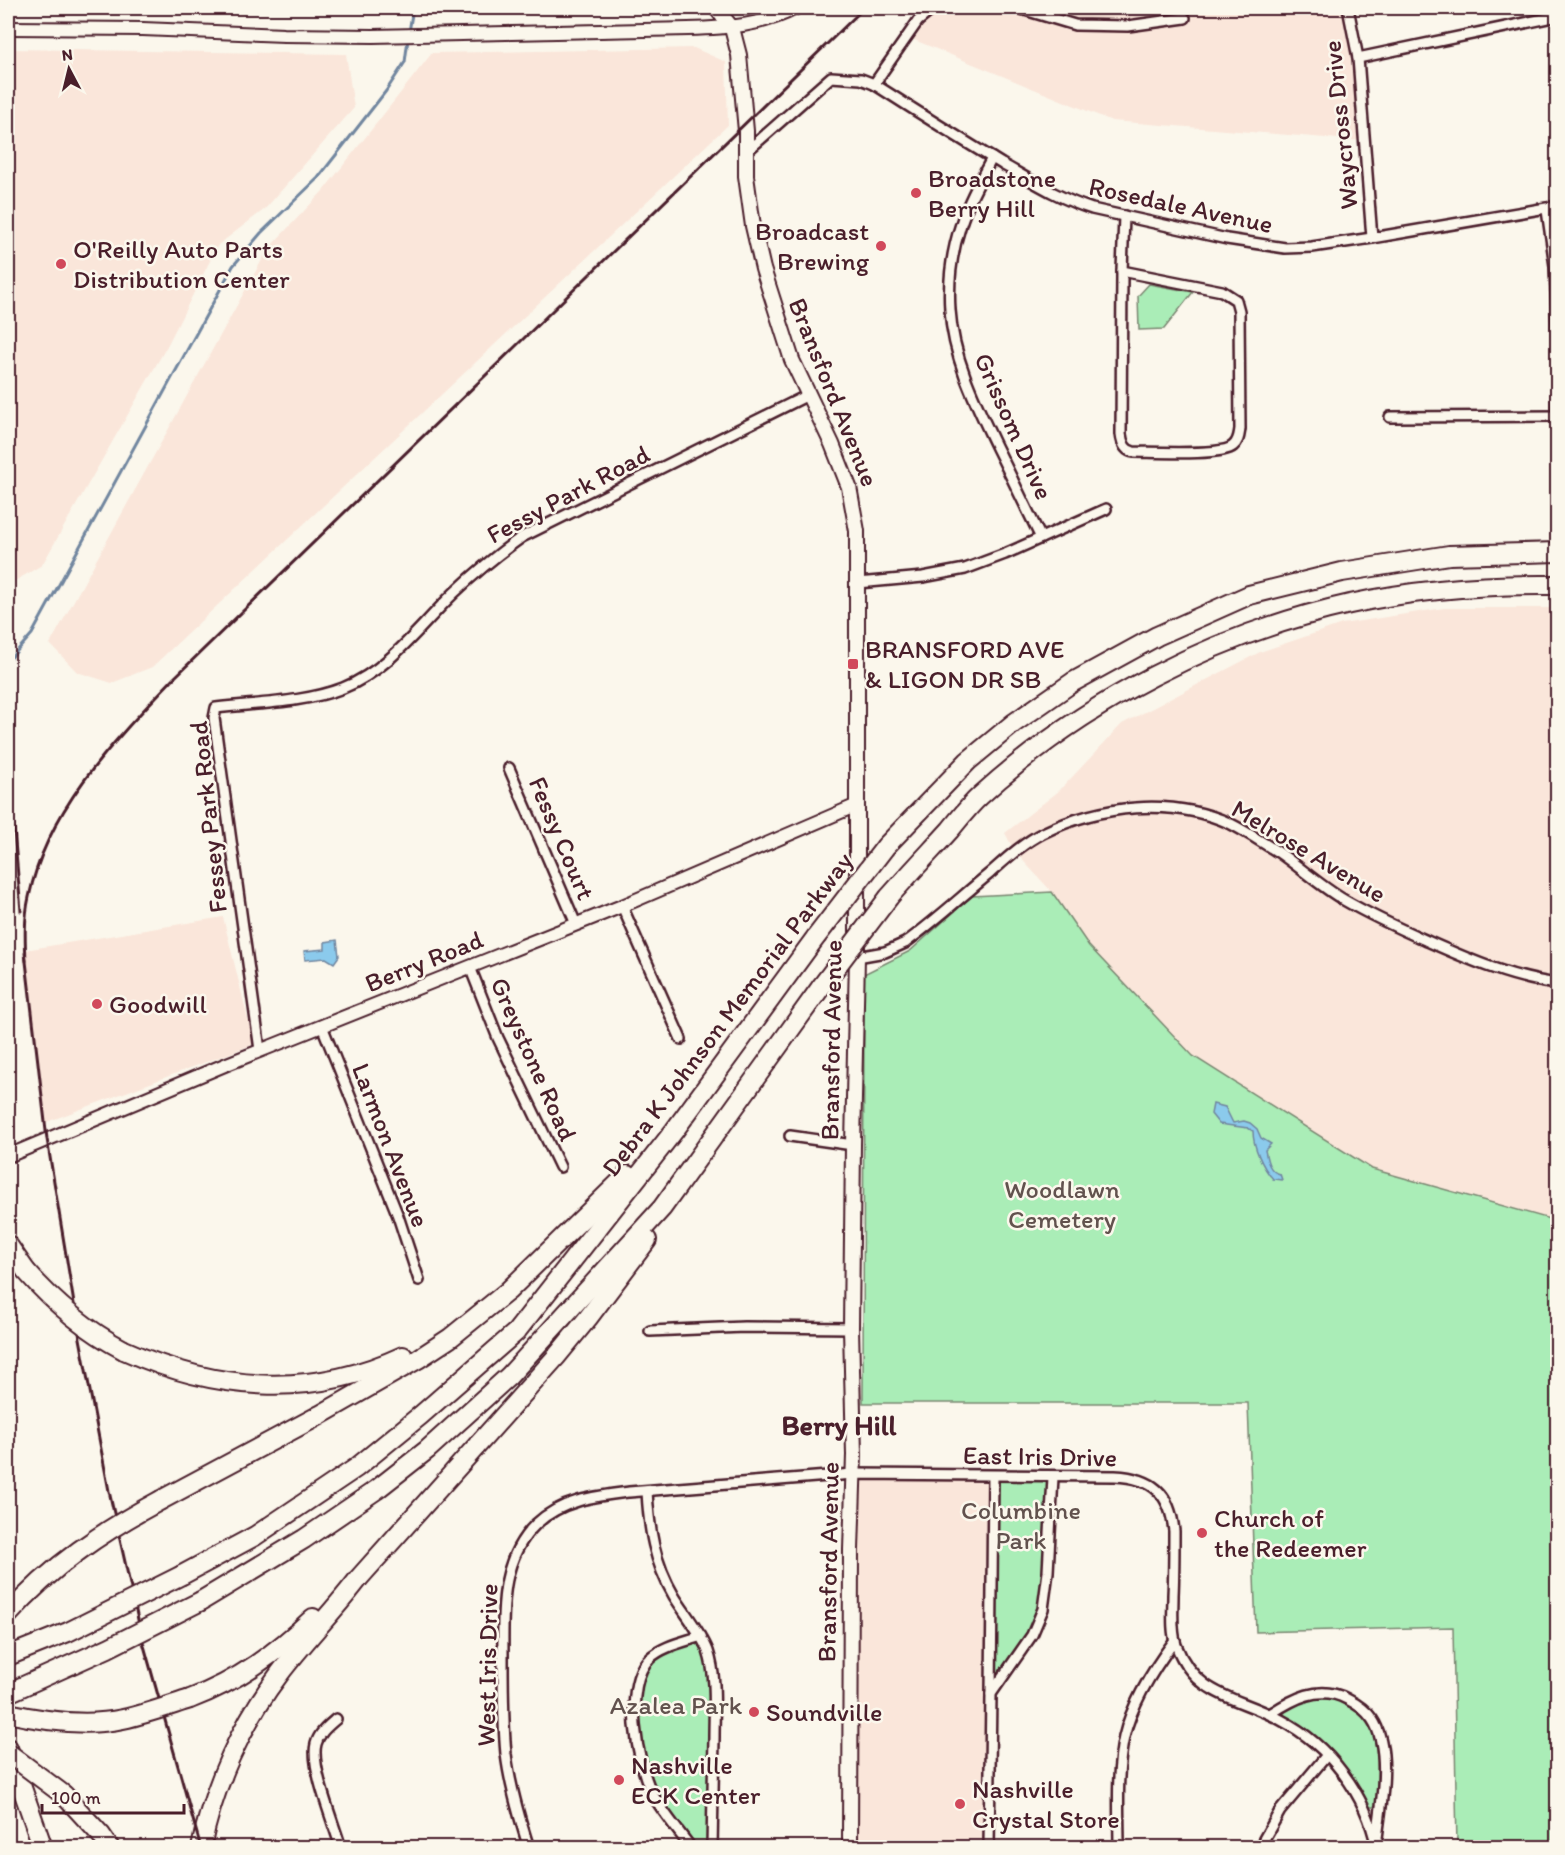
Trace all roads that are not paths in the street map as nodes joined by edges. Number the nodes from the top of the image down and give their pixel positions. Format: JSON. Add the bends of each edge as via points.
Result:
{"nodes":[{"id":1,"x":716,"y":8,"type":"edge"},
{"id":2,"x":796,"y":8,"type":"edge"},
{"id":3,"x":934,"y":8,"type":"edge"},
{"id":4,"x":1018,"y":8,"type":"edge"},
{"id":5,"x":1348,"y":8,"type":"edge"},
{"id":6,"x":1557,"y":16,"type":"edge"},
{"id":7,"x":1185,"y":18,"type":"dead end"},
{"id":8,"x":8,"y":28,"type":"edge"},
{"id":9,"x":732,"y":28,"type":"junction"},
{"id":10,"x":1358,"y":58,"type":"junction"},
{"id":11,"x":874,"y":84,"type":"junction"},
{"id":12,"x":746,"y":152,"type":"junction"},
{"id":13,"x":992,"y":158,"type":"junction"},
{"id":14,"x":1557,"y":206,"type":"edge"},
{"id":15,"x":1547,"y":210,"type":"junction"},
{"id":16,"x":1124,"y":216,"type":"junction"},
{"id":17,"x":1372,"y":238,"type":"junction"},
{"id":18,"x":1122,"y":271,"type":"junction"},
{"id":19,"x":1557,"y":349,"type":"edge"},
{"id":20,"x":1557,"y":367,"type":"edge"},
{"id":21,"x":808,"y":395,"type":"junction"},
{"id":22,"x":1557,"y":416,"type":"edge"},
{"id":23,"x":1390,"y":417,"type":"dead end"},
{"id":24,"x":1106,"y":509,"type":"dead end"},
{"id":25,"x":1041,"y":538,"type":"junction"},
{"id":26,"x":1557,"y":552,"type":"edge"},
{"id":27,"x":858,"y":583,"type":"junction"},
{"id":28,"x":1557,"y":585,"type":"edge"},
{"id":29,"x":345,"y":687,"type":"joint"},
{"id":30,"x":509,"y":768,"type":"dead end"},
{"id":31,"x":857,"y":805,"type":"junction"},
{"id":32,"x":622,"y":906,"type":"junction"},
{"id":33,"x":576,"y":924,"type":"junction"},
{"id":34,"x":857,"y":957,"type":"junction"},
{"id":35,"x":470,"y":967,"type":"junction"},
{"id":36,"x":1557,"y":984,"type":"edge"},
{"id":37,"x":322,"y":1026,"type":"junction"},
{"id":38,"x":681,"y":1039,"type":"dead end"},
{"id":39,"x":260,"y":1050,"type":"junction"},
{"id":40,"x":674,"y":1131,"type":"junction"},
{"id":41,"x":790,"y":1136,"type":"dead end"},
{"id":42,"x":853,"y":1145,"type":"junction"},
{"id":43,"x":8,"y":1156,"type":"edge"},
{"id":44,"x":560,"y":1167,"type":"dead end"},
{"id":45,"x":662,"y":1208,"type":"junction"},
{"id":46,"x":8,"y":1245,"type":"edge"},
{"id":47,"x":419,"y":1280,"type":"dead end"},
{"id":48,"x":471,"y":1320,"type":"junction"},
{"id":49,"x":851,"y":1328,"type":"junction"},
{"id":50,"x":650,"y":1331,"type":"dead end"},
{"id":51,"x":853,"y":1474,"type":"junction"},
{"id":52,"x":993,"y":1476,"type":"junction"},
{"id":53,"x":1053,"y":1477,"type":"junction"},
{"id":54,"x":647,"y":1491,"type":"junction"},
{"id":55,"x":359,"y":1578,"type":"junction"},
{"id":56,"x":8,"y":1615,"type":"edge"},
{"id":57,"x":701,"y":1636,"type":"junction"},
{"id":58,"x":1175,"y":1640,"type":"junction"},
{"id":59,"x":8,"y":1656,"type":"edge"},
{"id":60,"x":8,"y":1693,"type":"edge"},
{"id":61,"x":991,"y":1694,"type":"junction"},
{"id":62,"x":8,"y":1713,"type":"edge"},
{"id":63,"x":1270,"y":1714,"type":"junction"},
{"id":64,"x":336,"y":1719,"type":"dead end"},
{"id":65,"x":8,"y":1748,"type":"edge"},
{"id":66,"x":8,"y":1753,"type":"edge"},
{"id":67,"x":1327,"y":1755,"type":"junction"},
{"id":68,"x":1377,"y":1847,"type":"edge"},
{"id":69,"x":44,"y":1848,"type":"edge"},
{"id":70,"x":110,"y":1848,"type":"edge"},
{"id":71,"x":201,"y":1848,"type":"edge"},
{"id":72,"x":341,"y":1848,"type":"edge"},
{"id":73,"x":529,"y":1848,"type":"edge"},
{"id":74,"x":691,"y":1848,"type":"edge"},
{"id":75,"x":712,"y":1848,"type":"edge"},
{"id":76,"x":850,"y":1848,"type":"edge"},
{"id":77,"x":989,"y":1848,"type":"edge"},
{"id":78,"x":1119,"y":1848,"type":"edge"},
{"id":79,"x":1259,"y":1848,"type":"edge"}],
"edges":[{"from":1,"to":9,"type":"main road","name":"Bransford Avenue"},
{"from":2,"to":9,"type":"street"},
{"from":3,"to":11,"type":"street","via":[[918,21]]},
{"from":4,"to":7,"type":"street","via":[[1075,25],[1128,26]]},
{"from":5,"to":10,"type":"street","name":"Waycross Drive"},
{"from":6,"to":10,"type":"street"},
{"from":8,"to":9,"type":"street","via":[[381,36]]},
{"from":9,"to":12,"type":"main road","name":"Bransford Avenue","via":[[739,55]]},
{"from":10,"to":17,"type":"street","name":"Waycross Drive"},
{"from":11,"to":12,"type":"street","name":"Rosedale Avenue","via":[[831,77]]},
{"from":11,"to":13,"type":"street","name":"Rosedale Avenue"},
{"from":12,"to":21,"type":"main road","name":"Bransford Avenue","via":[[750,204],[763,269],[792,360]]},
{"from":13,"to":16,"type":"street","name":"Rosedale Avenue","via":[[1064,199]]},
{"from":13,"to":25,"type":"street","name":"Grissom Drive","via":[[961,223],[952,267],[950,312],[964,375]]},
{"from":14,"to":15,"type":"street","name":"Rosedale Avenue"},
{"from":15,"to":17,"type":"street","name":"Rosedale Avenue"},
{"from":15,"to":19,"type":"street","via":[[1555,266]]},
{"from":16,"to":17,"type":"street","name":"Rosedale Avenue","via":[[1278,248]]},
{"from":16,"to":18,"type":"street"},
{"from":18,"to":18,"type":"street","via":[[1124,446],[1134,452],[1217,451],[1232,447],[1240,429],[1236,300],[1222,291]]},
{"from":20,"to":22,"type":"street"},
{"from":21,"to":27,"type":"main road","name":"Bransford Avenue","via":[[849,487]]},
{"from":21,"to":29,"type":"street","name":"Fessy Park Road","via":[[522,537],[462,586],[381,666]]},
{"from":22,"to":23,"type":"street"},
{"from":24,"to":25,"type":"street"},
{"from":25,"to":27,"type":"street","via":[[965,569]]},
{"from":26,"to":40,"type":"highway","name":"Debra K Johnson Memorial Parkway","bridge":true,"via":[[1449,555],[1342,572],[1249,596],[1073,681],[968,761],[886,846]]},
{"from":27,"to":31,"type":"main road","name":"Bransford Avenue"},
{"from":28,"to":45,"type":"highway","bridge":true,"via":[[1465,587],[1350,604],[1219,646],[1089,713],[979,797],[889,897]]},
{"from":29,"to":39,"type":"street","name":"Fessey Park Road","via":[[291,700],[216,708],[214,718]]},
{"from":30,"to":33,"type":"street","name":"Fessy Court"},
{"from":31,"to":32,"type":"street","name":"Berry Road"},
{"from":31,"to":34,"type":"main road","name":"Bransford Avenue"},
{"from":32,"to":33,"type":"street","name":"Berry Road"},
{"from":32,"to":38,"type":"street"},
{"from":33,"to":35,"type":"street","name":"Berry Road"},
{"from":34,"to":36,"type":"street","name":"Melrose Avenue","via":[[905,944],[1040,834],[1097,813],[1161,807],[1190,811],[1233,825],[1343,899],[1446,949],[1505,973]]},
{"from":34,"to":42,"type":"main road","name":"Bransford Avenue"},
{"from":35,"to":37,"type":"street","name":"Berry Road"},
{"from":35,"to":44,"type":"street","name":"Greystone Road","via":[[509,1063]]},
{"from":37,"to":39,"type":"street","name":"Berry Road"},
{"from":37,"to":47,"type":"street","name":"Larmon Avenue","via":[[395,1208]]},
{"from":39,"to":43,"type":"street","name":"Berry Road"},
{"from":40,"to":48,"type":"highway","via":[[508,1291]]},
{"from":40,"to":59,"type":"highway","name":"Debra K Johnson Memorial Parkway","bridge":true,"via":[[516,1332],[356,1468],[255,1536],[68,1632]]},
{"from":41,"to":42,"type":"street"},
{"from":42,"to":49,"type":"main road","name":"Bransford Avenue"},
{"from":45,"to":55,"type":"highway","via":[[649,1237],[588,1318]]},
{"from":45,"to":60,"type":"highway","bridge":true,"via":[[521,1364],[427,1450],[376,1490],[330,1523],[201,1600]]},
{"from":46,"to":48,"type":"highway","bridge":true,"via":[[50,1298],[75,1319],[124,1350],[164,1367],[209,1379],[251,1385],[342,1377],[383,1365]]},
{"from":48,"to":56,"type":"highway","bridge":true,"via":[[457,1334],[398,1370],[115,1525],[72,1554]]},
{"from":49,"to":50,"type":"street"},
{"from":49,"to":51,"type":"main road","name":"Bransford Avenue"},
{"from":51,"to":52,"type":"street","name":"East Iris Drive"},
{"from":51,"to":54,"type":"street","name":"West Iris Drive"},
{"from":51,"to":76,"type":"main road","name":"Bransford Avenue"},
{"from":52,"to":53,"type":"street","name":"East Iris Drive"},
{"from":52,"to":61,"type":"street"},
{"from":53,"to":58,"type":"street","name":"East Iris Drive","via":[[1133,1478],[1162,1494],[1170,1507],[1173,1524]]},
{"from":53,"to":61,"type":"street","via":[[1043,1610],[1032,1635]]},
{"from":54,"to":57,"type":"street","via":[[658,1563]]},
{"from":54,"to":73,"type":"street","name":"West Iris Drive","via":[[592,1497],[554,1510],[529,1531],[512,1560],[504,1601],[506,1754]]},
{"from":55,"to":62,"type":"highway","bridge":true,"via":[[278,1650],[216,1689],[107,1721],[47,1721]]},
{"from":55,"to":71,"type":"highway","via":[[267,1690],[248,1720],[224,1773]]},
{"from":57,"to":74,"type":"street","via":[[667,1648],[648,1660],[640,1673],[635,1698],[643,1770],[660,1806]]},
{"from":57,"to":75,"type":"street","via":[[711,1666],[714,1704]]},
{"from":58,"to":63,"type":"street","name":"East Iris Drive","via":[[1189,1669],[1208,1688]]},
{"from":58,"to":78,"type":"street","via":[[1162,1657],[1126,1729],[1121,1757]]},
{"from":61,"to":77,"type":"street"},
{"from":63,"to":67,"type":"street","name":"East Iris Drive","via":[[1298,1730]]},
{"from":63,"to":68,"type":"street","name":"East Iris Drive","via":[[1295,1699],[1321,1693],[1344,1697],[1368,1713],[1379,1733],[1382,1755]]},
{"from":64,"to":72,"type":"street","via":[[321,1734],[315,1752]]},
{"from":65,"to":69,"type":"highway"},
{"from":66,"to":70,"type":"highway","bridge":true,"via":[[64,1795]]},
{"from":67,"to":68,"type":"street","name":"East Iris Drive","via":[[1361,1801]]},
{"from":67,"to":79,"type":"street","via":[[1280,1811]]}]}
